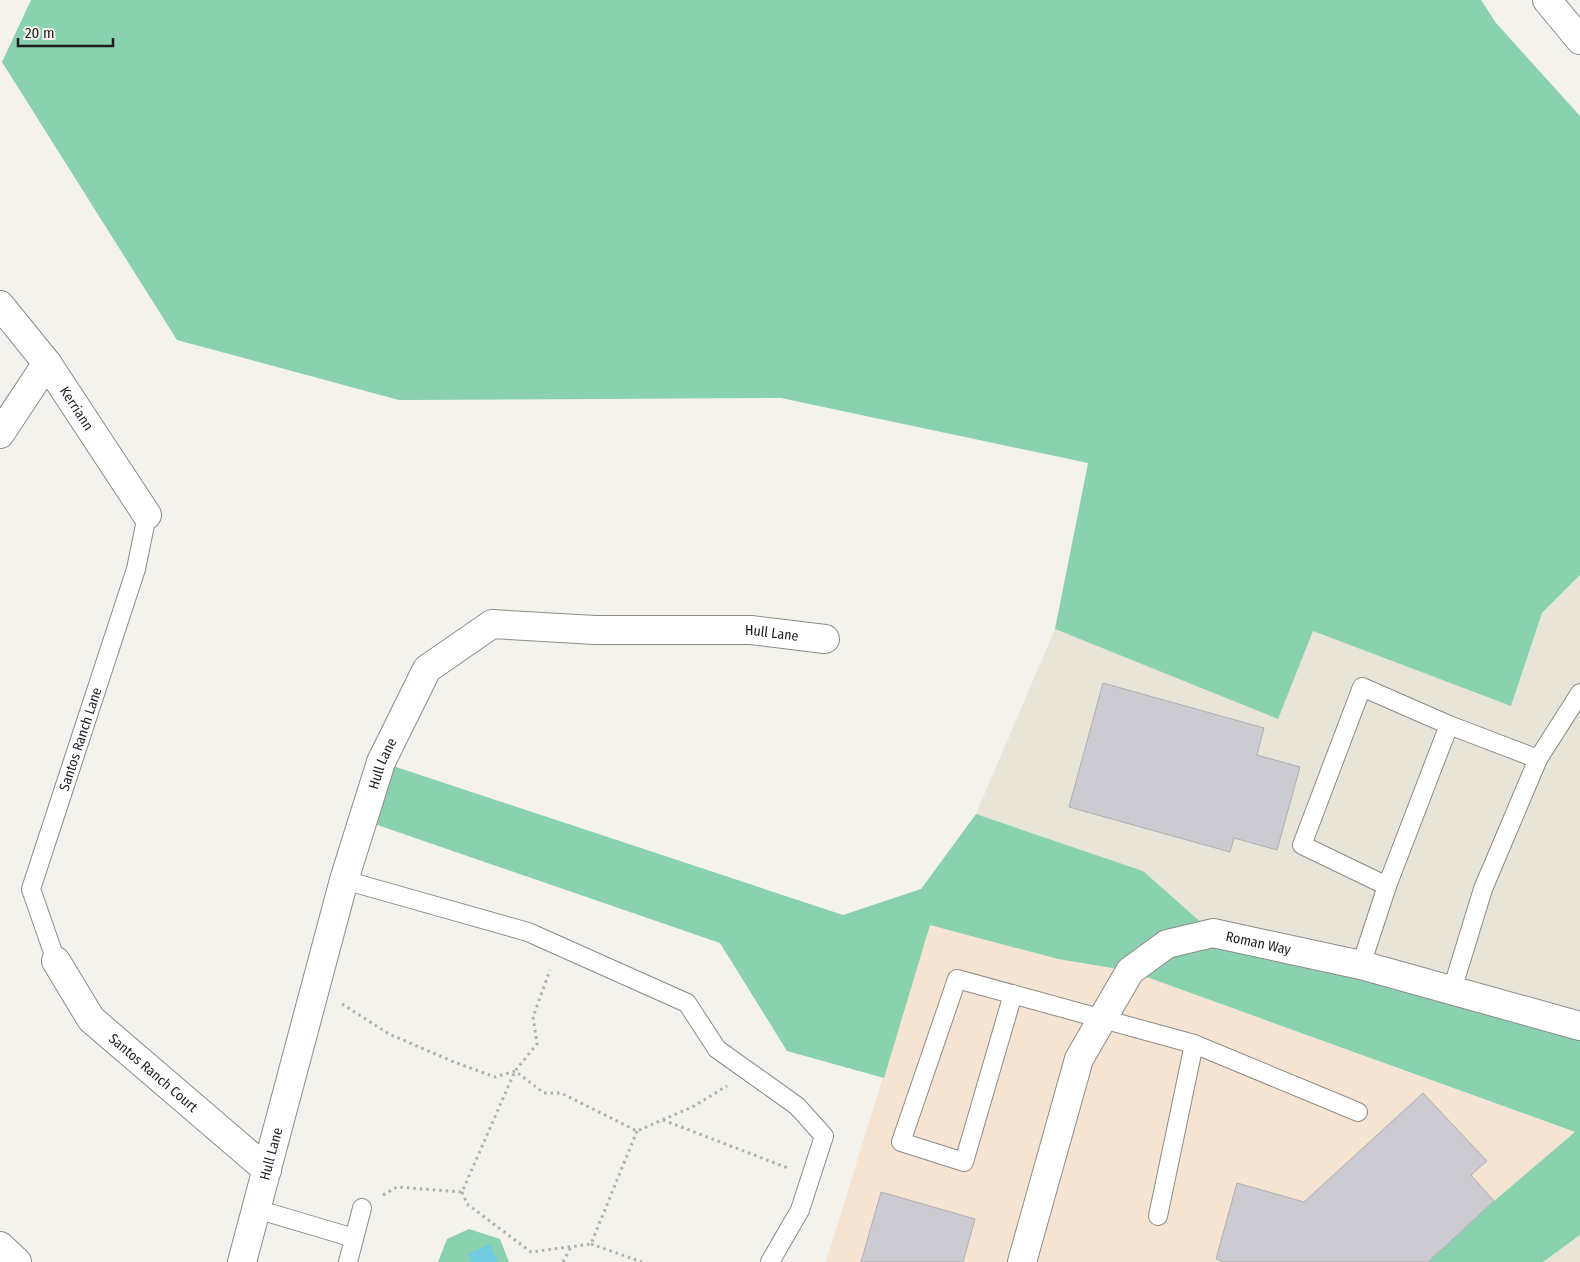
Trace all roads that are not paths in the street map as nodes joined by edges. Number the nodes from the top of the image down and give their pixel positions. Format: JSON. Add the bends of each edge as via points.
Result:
{"nodes":[{"id":1,"x":1547,"y":0,"type":"edge"},
{"id":2,"x":1580,"y":40,"type":"edge"},
{"id":3,"x":0,"y":305,"type":"edge"},
{"id":4,"x":47,"y":363,"type":"junction"},
{"id":5,"x":0,"y":434,"type":"edge"},
{"id":6,"x":147,"y":515,"type":"joint"},
{"id":7,"x":825,"y":639,"type":"dead end"},
{"id":8,"x":1580,"y":694,"type":"edge"},
{"id":9,"x":1449,"y":725,"type":"junction"},
{"id":10,"x":1538,"y":760,"type":"junction"},
{"id":11,"x":344,"y":880,"type":"junction"},
{"id":12,"x":1387,"y":886,"type":"junction"},
{"id":13,"x":56,"y":960,"type":"joint"},
{"id":14,"x":1361,"y":965,"type":"junction"},
{"id":15,"x":1452,"y":990,"type":"junction"},
{"id":16,"x":1013,"y":994,"type":"junction"},
{"id":17,"x":1103,"y":1018,"type":"junction"},
{"id":18,"x":1580,"y":1026,"type":"edge"},
{"id":19,"x":1194,"y":1044,"type":"junction"},
{"id":20,"x":1358,"y":1112,"type":"dead end"},
{"id":21,"x":267,"y":1170,"type":"junction"},
{"id":22,"x":362,"y":1208,"type":"road end"},
{"id":23,"x":256,"y":1209,"type":"junction"},
{"id":24,"x":1158,"y":1216,"type":"dead end"},
{"id":25,"x":354,"y":1238,"type":"junction"},
{"id":26,"x":0,"y":1246,"type":"edge"},
{"id":27,"x":17,"y":1262,"type":"edge"},
{"id":28,"x":242,"y":1262,"type":"edge"},
{"id":29,"x":348,"y":1262,"type":"edge"},
{"id":30,"x":770,"y":1262,"type":"edge"},
{"id":31,"x":1022,"y":1262,"type":"edge"}],
"edges":[{"from":1,"to":2,"type":"street"},
{"from":3,"to":4,"type":"street","name":"Kerriann"},
{"from":4,"to":5,"type":"street"},
{"from":4,"to":6,"type":"street","name":"Kerriann"},
{"from":6,"to":13,"type":"lane","name":"Santos Ranch Lane","via":[[136,569],[31,889]]},
{"from":7,"to":11,"type":"street","name":"Hull Lane","via":[[751,630],[595,630],[492,624],[427,669],[381,762]]},
{"from":8,"to":10,"type":"lane"},
{"from":9,"to":10,"type":"lane"},
{"from":9,"to":12,"type":"lane"},
{"from":9,"to":12,"type":"lane","via":[[1362,687],[1302,845]]},
{"from":10,"to":15,"type":"lane","via":[[1483,889]]},
{"from":11,"to":21,"type":"street","name":"Hull Lane"},
{"from":11,"to":30,"type":"lane","via":[[528,932],[687,1003],[716,1049],[797,1106],[824,1136],[800,1210]]},
{"from":12,"to":14,"type":"lane"},
{"from":13,"to":21,"type":"street","name":"Santos Ranch Court","via":[[92,1019]]},
{"from":14,"to":15,"type":"street","name":"Roman Way"},
{"from":14,"to":17,"type":"street","name":"Roman Way","via":[[1213,933],[1167,944],[1130,971]]},
{"from":15,"to":18,"type":"street","name":"Roman Way"},
{"from":16,"to":16,"type":"lane","via":[[964,1162],[901,1142],[957,979]]},
{"from":16,"to":17,"type":"lane"},
{"from":17,"to":19,"type":"lane"},
{"from":17,"to":31,"type":"street","name":"Roman Way","via":[[1079,1059]]},
{"from":19,"to":20,"type":"lane"},
{"from":19,"to":24,"type":"lane"},
{"from":21,"to":23,"type":"street","name":"Hull Lane"},
{"from":22,"to":25,"type":"lane"},
{"from":23,"to":25,"type":"lane"},
{"from":23,"to":28,"type":"street","name":"Hull Lane"},
{"from":25,"to":29,"type":"lane"},
{"from":26,"to":27,"type":"street"}]}
